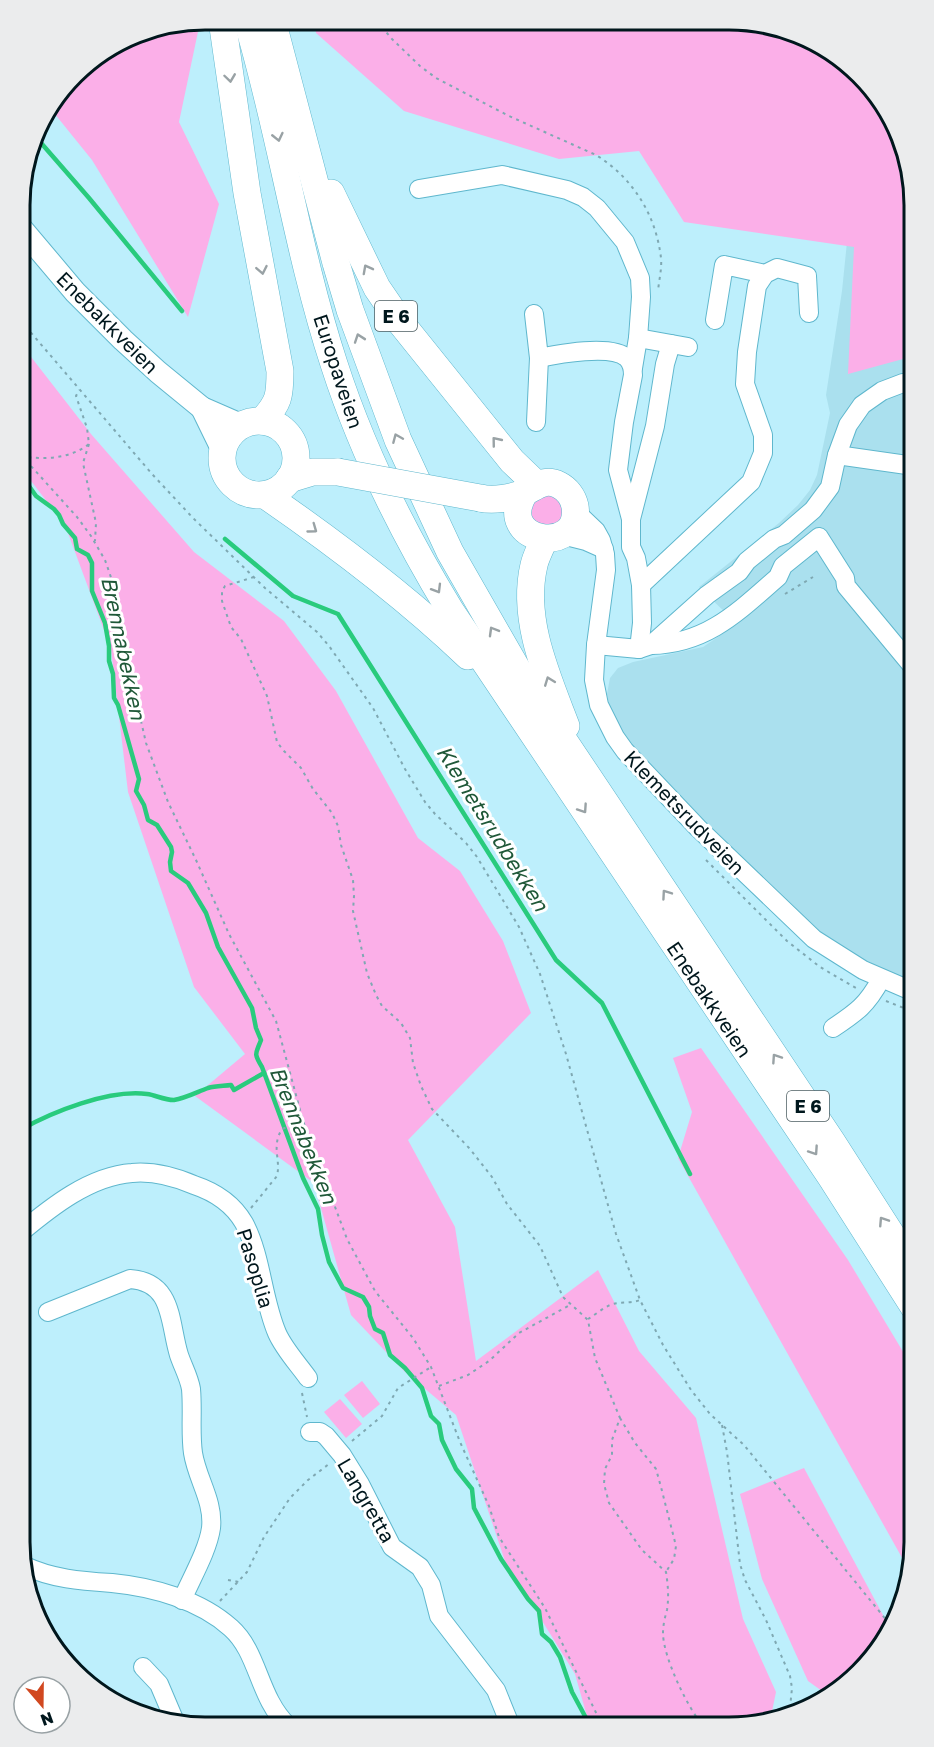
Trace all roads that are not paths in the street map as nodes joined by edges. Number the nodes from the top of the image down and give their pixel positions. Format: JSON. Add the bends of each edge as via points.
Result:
{"nodes":[{"id":1,"x":223,"y":30,"type":"edge"},
{"id":2,"x":250,"y":30,"type":"edge"},
{"id":3,"x":275,"y":30,"type":"edge"},
{"id":4,"x":298,"y":121,"type":"junction"},
{"id":5,"x":419,"y":189,"type":"dead end"},
{"id":6,"x":30,"y":239,"type":"edge"},
{"id":7,"x":765,"y":274,"type":"junction"},
{"id":8,"x":534,"y":314,"type":"dead end"},
{"id":9,"x":809,"y":314,"type":"dead end"},
{"id":10,"x":715,"y":320,"type":"dead end"},
{"id":11,"x":638,"y":338,"type":"junction"},
{"id":12,"x":539,"y":358,"type":"junction"},
{"id":13,"x":633,"y":368,"type":"junction"},
{"id":14,"x":904,"y":383,"type":"edge"},
{"id":15,"x":202,"y":408,"type":"junction"},
{"id":16,"x":536,"y":422,"type":"dead end"},
{"id":17,"x":251,"y":423,"type":"junction"},
{"id":18,"x":294,"y":447,"type":"junction"},
{"id":19,"x":222,"y":449,"type":"junction"},
{"id":20,"x":837,"y":455,"type":"junction"},
{"id":21,"x":904,"y":465,"type":"edge"},
{"id":22,"x":336,"y":472,"type":"junction"},
{"id":23,"x":289,"y":479,"type":"junction"},
{"id":24,"x":530,"y":488,"type":"junction"},
{"id":25,"x":265,"y":495,"type":"junction"},
{"id":26,"x":483,"y":498,"type":"junction"},
{"id":27,"x":818,"y":503,"type":"junction"},
{"id":28,"x":575,"y":511,"type":"junction"},
{"id":29,"x":631,"y":519,"type":"junction"},
{"id":30,"x":520,"y":522,"type":"junction"},
{"id":31,"x":553,"y":537,"type":"junction"},
{"id":32,"x":819,"y":537,"type":"junction"},
{"id":33,"x":604,"y":549,"type":"junction"},
{"id":34,"x":642,"y":585,"type":"junction"},
{"id":35,"x":596,"y":645,"type":"junction"},
{"id":36,"x":645,"y":647,"type":"junction"},
{"id":37,"x":904,"y":656,"type":"edge"},
{"id":38,"x":514,"y":687,"type":"junction"},
{"id":39,"x":585,"y":774,"type":"junction"},
{"id":40,"x":881,"y":979,"type":"junction"},
{"id":41,"x":904,"y":988,"type":"edge"},
{"id":42,"x":833,"y":1028,"type":"dead end"},
{"id":43,"x":30,"y":1226,"type":"edge"},
{"id":44,"x":904,"y":1254,"type":"edge"},
{"id":45,"x":904,"y":1291,"type":"edge"},
{"id":46,"x":48,"y":1312,"type":"dead end"},
{"id":47,"x":308,"y":1378,"type":"dead end"},
{"id":48,"x":310,"y":1432,"type":"road end"},
{"id":49,"x":32,"y":1569,"type":"edge"},
{"id":50,"x":182,"y":1600,"type":"junction"},
{"id":51,"x":143,"y":1667,"type":"dead end"},
{"id":52,"x":172,"y":1714,"type":"edge"},
{"id":53,"x":281,"y":1717,"type":"edge"},
{"id":54,"x":507,"y":1717,"type":"edge"}],
"edges":[{"from":1,"to":17,"type":"highway","one_way":true,"via":[[247,193],[280,371],[274,408]]},
{"from":2,"to":38,"type":"highway","name":"Europaveien","number":"E 6","one_way":true,"via":[[321,320],[350,412],[384,492],[450,610]]},
{"from":3,"to":4,"type":"highway","name":"Europaveien","number":"E 6"},
{"from":24,"to":4,"type":"highway","number":"E 6","one_way":true,"via":[[377,288]]},
{"from":38,"to":4,"type":"highway","name":"Europaveien","number":"E 6","one_way":true,"via":[[498,640],[450,552],[379,393],[336,263]]},
{"from":5,"to":11,"type":"street","via":[[502,175],[583,197],[612,224],[633,257],[640,278]]},
{"from":6,"to":15,"type":"main road","name":"Enebakkveien","via":[[123,340]]},
{"from":7,"to":9,"type":"street","via":[[780,268],[807,276]]},
{"from":7,"to":10,"type":"street","via":[[724,265]]},
{"from":7,"to":34,"type":"street","via":[[757,286],[745,384],[763,435],[763,453],[751,482]]},
{"from":8,"to":12,"type":"street"},
{"from":11,"to":13,"type":"street"},
{"from":11,"to":29,"type":"street","via":[[679,345],[665,363],[655,426]]},
{"from":12,"to":13,"type":"street","via":[[568,351],[620,353]]},
{"from":12,"to":16,"type":"street"},
{"from":13,"to":29,"type":"street","via":[[618,470]]},
{"from":14,"to":20,"type":"street","via":[[882,391],[862,405],[848,425]]},
{"from":15,"to":17,"type":"main road","name":"Enebakkveien"},
{"from":15,"to":19,"type":"main road","name":"Enebakkveien"},
{"from":17,"to":18,"type":"highway","via":[[271,423],[284,430]]},
{"from":17,"to":19,"type":"highway","via":[[228,437]]},
{"from":18,"to":22,"type":"highway"},
{"from":18,"to":23,"type":"highway","via":[[296,461]]},
{"from":19,"to":25,"type":"highway","number":"E 6","via":[[222,467],[231,483],[247,493]]},
{"from":20,"to":21,"type":"street"},
{"from":20,"to":27,"type":"street","via":[[830,487]]},
{"from":22,"to":23,"type":"highway","via":[[312,472]]},
{"from":22,"to":26,"type":"highway","bridge":true},
{"from":23,"to":25,"type":"highway","via":[[281,488]]},
{"from":24,"to":26,"type":"highway","via":[[501,498]]},
{"from":24,"to":28,"type":"highway","via":[[552,483],[566,489]]},
{"from":24,"to":30,"type":"highway","via":[[518,506]]},
{"from":25,"to":38,"type":"highway","number":"E 6","one_way":true,"via":[[374,574]]},
{"from":26,"to":30,"type":"highway"},
{"from":27,"to":32,"type":"street"},
{"from":27,"to":36,"type":"street"},
{"from":28,"to":31,"type":"highway","number":"E 6","via":[[569,529]]},
{"from":28,"to":33,"type":"street","via":[[596,531]]},
{"from":29,"to":34,"type":"street","via":[[631,547]]},
{"from":30,"to":31,"type":"highway","via":[[530,534]]},
{"from":31,"to":33,"type":"street","via":[[586,541]]},
{"from":39,"to":31,"type":"highway","number":"E 6","one_way":true,"via":[[546,674],[534,623],[534,566]]},
{"from":32,"to":36,"type":"street","via":[[723,623],[693,638]]},
{"from":32,"to":37,"type":"street","via":[[846,586]]},
{"from":33,"to":35,"type":"street","name":"Klemetsrudveien","via":[[606,570]]},
{"from":34,"to":36,"type":"street"},
{"from":35,"to":36,"type":"street"},
{"from":35,"to":40,"type":"street","name":"Klemetsrudveien","via":[[594,680],[599,705],[631,759],[801,928],[837,955]]},
{"from":38,"to":39,"type":"highway","name":"Enebakkveien","number":"E 6"},
{"from":38,"to":45,"type":"highway","name":"Enebakkveien","number":"E 6","one_way":true},
{"from":44,"to":39,"type":"highway","name":"Enebakkveien","number":"E 6","one_way":true},
{"from":40,"to":41,"type":"street","name":"Klemetsrudveien"},
{"from":40,"to":42,"type":"street","via":[[861,1009]]},
{"from":43,"to":47,"type":"street","name":"Pasoplia","via":[[70,1196],[120,1175],[157,1174],[211,1191],[227,1202],[244,1223],[277,1333]]},
{"from":46,"to":50,"type":"street","via":[[130,1279],[152,1285],[169,1309],[178,1353],[189,1380],[193,1455],[211,1519],[206,1545]]},
{"from":48,"to":54,"type":"street","name":"Langretta","via":[[326,1436],[341,1454],[392,1547],[420,1567],[431,1585],[439,1616],[496,1690]]},
{"from":49,"to":50,"type":"street","via":[[72,1580],[140,1587]]},
{"from":50,"to":53,"type":"street","via":[[215,1616],[236,1633],[269,1703]]},
{"from":51,"to":52,"type":"street","via":[[159,1684]]}]}
